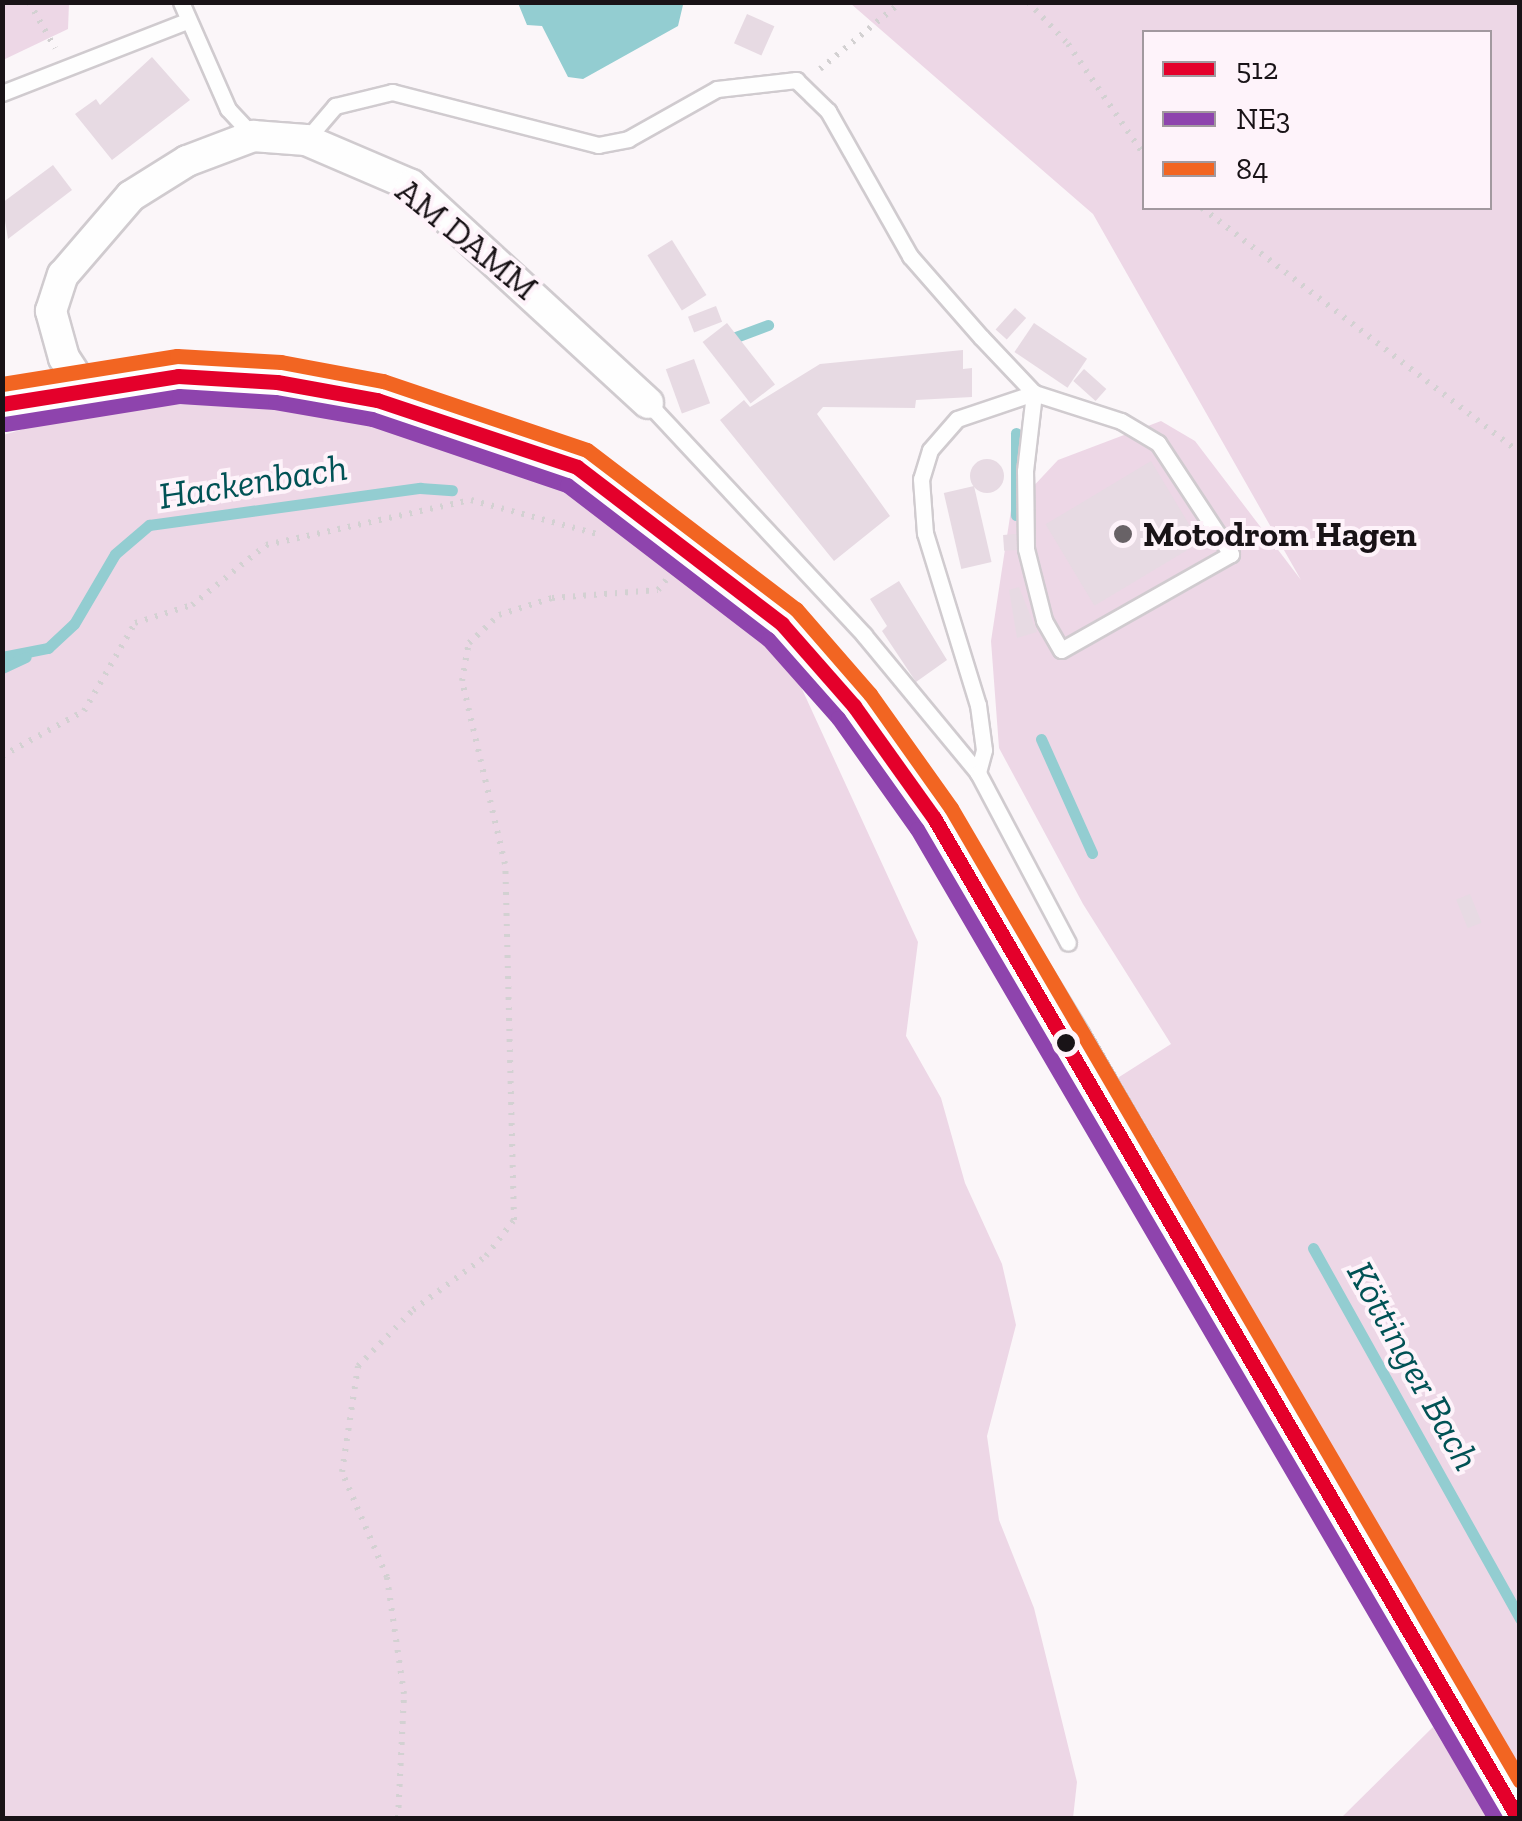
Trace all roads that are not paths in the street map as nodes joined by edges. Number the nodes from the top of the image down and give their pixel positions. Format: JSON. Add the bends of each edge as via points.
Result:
{"nodes":[{"id":1,"x":181,"y":2,"type":"edge"},
{"id":2,"x":187,"y":21,"type":"junction"},
{"id":3,"x":2,"y":93,"type":"edge"},
{"id":4,"x":253,"y":136,"type":"junction"},
{"id":5,"x":306,"y":140,"type":"junction"},
{"id":6,"x":84,"y":388,"type":"junction"},
{"id":7,"x":1034,"y":393,"type":"junction"},
{"id":8,"x":648,"y":402,"type":"joint"},
{"id":9,"x":2,"y":404,"type":"edge"},
{"id":10,"x":978,"y":773,"type":"junction"},
{"id":11,"x":1068,"y":943,"type":"dead end"},
{"id":12,"x":1518,"y":1818,"type":"edge"}],
"edges":[{"from":1,"to":2,"type":"lane"},
{"from":2,"to":3,"type":"lane"},
{"from":2,"to":4,"type":"lane","via":[[228,109]]},
{"from":4,"to":5,"type":"street","name":"AM DAMM"},
{"from":4,"to":6,"type":"street","name":"AM DAMM","via":[[187,161],[130,196],[63,275],[51,311],[64,358]]},
{"from":5,"to":7,"type":"lane","via":[[335,106],[392,92],[598,145],[628,139],[718,88],[796,80],[828,111],[910,256]]},
{"from":5,"to":8,"type":"street","name":"AM DAMM","via":[[410,185]]},
{"from":6,"to":9,"type":"main road"},
{"from":6,"to":12,"type":"main road","via":[[178,376],[277,382],[377,400],[577,467],[678,538],[782,624],[854,706],[934,818]]},
{"from":7,"to":7,"type":"lane","via":[[1121,421],[1158,443],[1231,554],[1061,650],[1044,620],[1026,548]]},
{"from":7,"to":10,"type":"lane","via":[[958,419],[930,450],[922,479],[925,533],[978,705],[984,750]]},
{"from":8,"to":10,"type":"lane","via":[[864,635]]},
{"from":10,"to":11,"type":"lane"}]}
